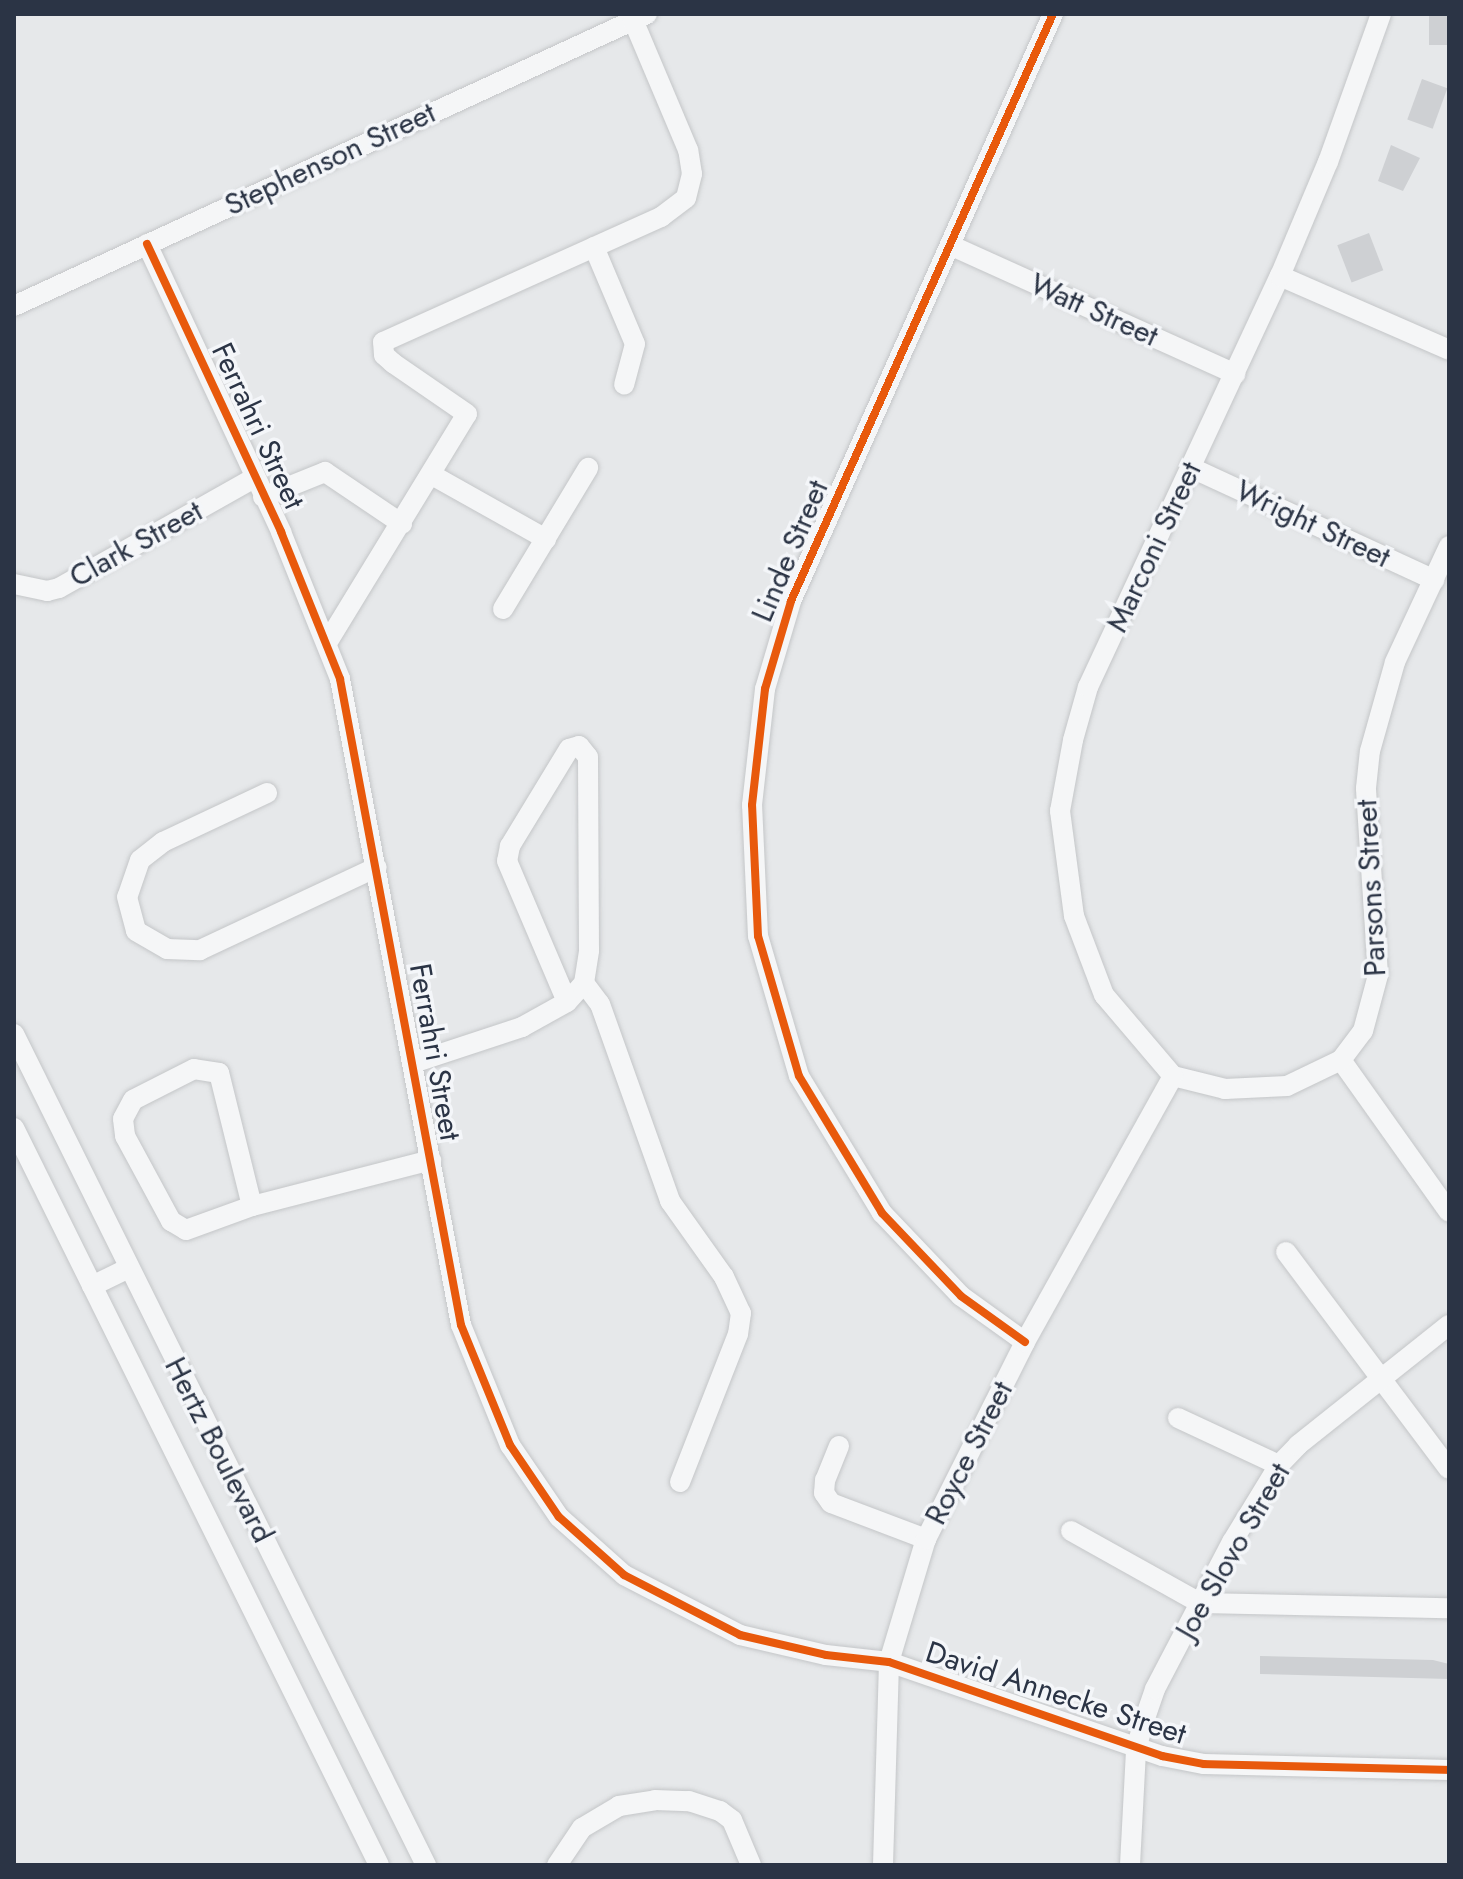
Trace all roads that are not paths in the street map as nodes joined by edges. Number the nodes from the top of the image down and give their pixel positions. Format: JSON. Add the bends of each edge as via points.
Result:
{"nodes":[{"id":1,"x":1053,"y":14,"type":"edge"},
{"id":2,"x":1381,"y":14,"type":"edge"},
{"id":3,"x":640,"y":17,"type":"edge"},
{"id":4,"x":147,"y":244,"type":"junction"},
{"id":5,"x":952,"y":246,"type":"junction"},
{"id":6,"x":594,"y":247,"type":"junction"},
{"id":7,"x":1280,"y":276,"type":"junction"},
{"id":8,"x":14,"y":306,"type":"edge"},
{"id":9,"x":1449,"y":350,"type":"edge"},
{"id":10,"x":1235,"y":374,"type":"junction"},
{"id":11,"x":624,"y":385,"type":"dead end"},
{"id":12,"x":588,"y":468,"type":"dead end"},
{"id":13,"x":1192,"y":468,"type":"junction"},
{"id":14,"x":432,"y":475,"type":"junction"},
{"id":15,"x":258,"y":488,"type":"junction"},
{"id":16,"x":402,"y":524,"type":"junction"},
{"id":17,"x":546,"y":539,"type":"junction"},
{"id":18,"x":1449,"y":546,"type":"edge"},
{"id":19,"x":1434,"y":580,"type":"junction"},
{"id":20,"x":14,"y":584,"type":"edge"},
{"id":21,"x":503,"y":609,"type":"dead end"},
{"id":22,"x":327,"y":643,"type":"junction"},
{"id":23,"x":267,"y":793,"type":"dead end"},
{"id":24,"x":377,"y":867,"type":"junction"},
{"id":25,"x":584,"y":983,"type":"junction"},
{"id":26,"x":567,"y":1002,"type":"junction"},
{"id":27,"x":14,"y":1034,"type":"edge"},
{"id":28,"x":1341,"y":1060,"type":"junction"},
{"id":29,"x":413,"y":1063,"type":"junction"},
{"id":30,"x":1173,"y":1076,"type":"junction"},
{"id":31,"x":14,"y":1128,"type":"edge"},
{"id":32,"x":431,"y":1160,"type":"junction"},
{"id":33,"x":252,"y":1206,"type":"junction"},
{"id":34,"x":1449,"y":1212,"type":"edge"},
{"id":35,"x":1286,"y":1252,"type":"dead end"},
{"id":36,"x":129,"y":1268,"type":"junction"},
{"id":37,"x":92,"y":1286,"type":"junction"},
{"id":38,"x":1449,"y":1325,"type":"edge"},
{"id":39,"x":1025,"y":1342,"type":"junction"},
{"id":40,"x":1380,"y":1376,"type":"junction"},
{"id":41,"x":1178,"y":1418,"type":"dead end"},
{"id":42,"x":839,"y":1446,"type":"dead end"},
{"id":43,"x":1279,"y":1465,"type":"junction"},
{"id":44,"x":1449,"y":1469,"type":"edge"},
{"id":45,"x":680,"y":1482,"type":"dead end"},
{"id":46,"x":1071,"y":1531,"type":"dead end"},
{"id":47,"x":926,"y":1539,"type":"junction"},
{"id":48,"x":1200,"y":1603,"type":"junction"},
{"id":49,"x":1449,"y":1608,"type":"edge"},
{"id":50,"x":889,"y":1662,"type":"junction"},
{"id":51,"x":1136,"y":1749,"type":"junction"},
{"id":52,"x":1449,"y":1770,"type":"edge"},
{"id":53,"x":379,"y":1865,"type":"edge"},
{"id":54,"x":426,"y":1865,"type":"edge"},
{"id":55,"x":557,"y":1865,"type":"edge"},
{"id":56,"x":751,"y":1865,"type":"edge"},
{"id":57,"x":883,"y":1865,"type":"edge"},
{"id":58,"x":1130,"y":1865,"type":"edge"}],
"edges":[{"from":1,"to":5,"type":"street","name":"Linde Street"},
{"from":2,"to":7,"type":"street","name":"Marconi Street"},
{"from":3,"to":4,"type":"street","name":"Stephenson Street"},
{"from":3,"to":6,"type":"street","via":[[688,150],[691,185],[677,208]]},
{"from":4,"to":8,"type":"street","name":"Stephenson Street"},
{"from":4,"to":15,"type":"street","name":"Ferrahri Street"},
{"from":5,"to":10,"type":"street","name":"Watt Street"},
{"from":5,"to":39,"type":"street","name":"Linde Street","via":[[777,642],[757,738],[752,869],[758,936],[784,1039],[840,1150],[915,1253],[961,1296]]},
{"from":6,"to":11,"type":"street","via":[[635,344]]},
{"from":6,"to":14,"type":"street","via":[[383,342],[384,355],[393,363],[467,414]]},
{"from":7,"to":9,"type":"street"},
{"from":7,"to":10,"type":"street","name":"Marconi Street"},
{"from":10,"to":13,"type":"street","name":"Marconi Street"},
{"from":12,"to":17,"type":"street"},
{"from":13,"to":19,"type":"street","name":"Wright Street"},
{"from":13,"to":30,"type":"street","name":"Marconi Street","via":[[1088,687],[1060,811],[1074,916],[1104,995]]},
{"from":14,"to":16,"type":"street"},
{"from":14,"to":17,"type":"street"},
{"from":15,"to":16,"type":"street","name":"Clark Street","via":[[325,472]]},
{"from":15,"to":20,"type":"street","name":"Clark Street","via":[[59,588],[47,591]]},
{"from":15,"to":22,"type":"street","name":"Ferrahri Street"},
{"from":16,"to":22,"type":"street"},
{"from":17,"to":21,"type":"street"},
{"from":18,"to":19,"type":"street","name":"Parsons Street"},
{"from":19,"to":28,"type":"street","name":"Parsons Street","via":[[1395,662],[1370,751],[1366,800],[1378,975],[1363,1031]]},
{"from":22,"to":24,"type":"street","name":"Ferrahri Street","via":[[350,716]]},
{"from":23,"to":24,"type":"street","via":[[163,842],[140,860],[127,897],[136,931],[167,949],[200,950]]},
{"from":24,"to":29,"type":"street","name":"Ferrahri Street"},
{"from":25,"to":26,"type":"street"},
{"from":25,"to":26,"type":"street","via":[[589,950],[588,757],[579,746],[569,749],[510,846],[507,861]]},
{"from":25,"to":45,"type":"street","via":[[600,1004],[670,1201],[724,1277],[741,1313],[738,1334]]},
{"from":26,"to":29,"type":"street","via":[[479,1045]]},
{"from":27,"to":36,"type":"street","name":"Hertz Boulevard"},
{"from":28,"to":30,"type":"street","name":"Parsons Street","via":[[1300,1081],[1257,1090],[1225,1089]]},
{"from":28,"to":34,"type":"street"},
{"from":29,"to":32,"type":"street","name":"Ferrahri Street"},
{"from":30,"to":39,"type":"street","name":"Royce Street"},
{"from":31,"to":37,"type":"street","name":"Hertz Boulevard"},
{"from":32,"to":33,"type":"street"},
{"from":32,"to":50,"type":"street","name":"Ferrahri Street","via":[[461,1325],[476,1371],[510,1445],[559,1517],[624,1575],[692,1615],[780,1646]]},
{"from":33,"to":33,"type":"street","via":[[197,1229],[178,1228],[125,1136],[123,1119],[133,1100],[194,1069],[219,1073]]},
{"from":35,"to":40,"type":"street"},
{"from":36,"to":37,"type":"street"},
{"from":36,"to":54,"type":"street","name":"Hertz Boulevard"},
{"from":37,"to":53,"type":"street","name":"Hertz Boulevard"},
{"from":38,"to":40,"type":"street","name":"Joe Slovo Street"},
{"from":39,"to":47,"type":"street","name":"Royce Street"},
{"from":40,"to":43,"type":"street","name":"Joe Slovo Street"},
{"from":40,"to":44,"type":"street"},
{"from":41,"to":43,"type":"street"},
{"from":42,"to":47,"type":"street","via":[[825,1480],[824,1493],[831,1503]]},
{"from":43,"to":48,"type":"street","name":"Joe Slovo Street"},
{"from":46,"to":48,"type":"street"},
{"from":47,"to":50,"type":"street","name":"Royce Street"},
{"from":48,"to":49,"type":"street"},
{"from":48,"to":51,"type":"street","name":"Joe Slovo Street","via":[[1155,1689]]},
{"from":50,"to":51,"type":"street","name":"David Annecke Street"},
{"from":50,"to":57,"type":"street","name":"Royce Street"},
{"from":51,"to":52,"type":"street","name":"David Annecke Street","via":[[1204,1764]]},
{"from":51,"to":58,"type":"street","name":"Joe Slovo Street"},
{"from":55,"to":56,"type":"street","via":[[582,1828],[619,1806],[655,1800],[689,1801],[720,1811],[732,1820]]}]}
